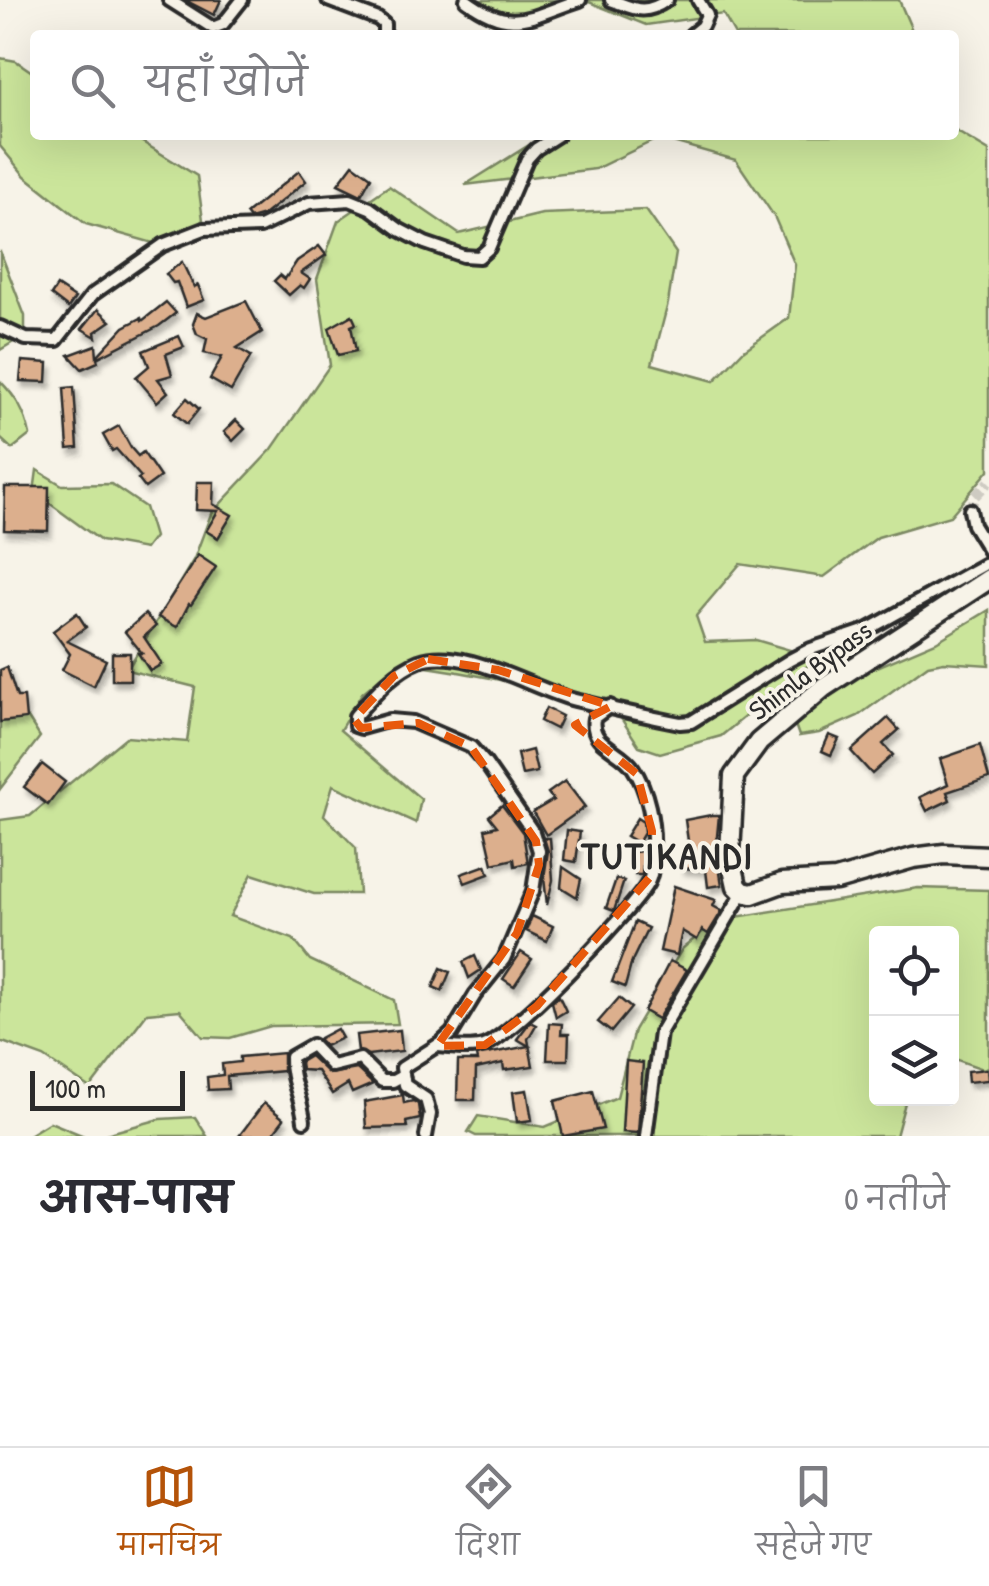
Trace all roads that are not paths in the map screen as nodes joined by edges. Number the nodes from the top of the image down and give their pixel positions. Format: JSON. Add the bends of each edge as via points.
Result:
{"nodes":[{"id":1,"x":169,"y":0,"type":"edge"},
{"id":2,"x":242,"y":0,"type":"edge"},
{"id":3,"x":328,"y":0,"type":"edge"},
{"id":4,"x":466,"y":0,"type":"edge"},
{"id":5,"x":580,"y":0,"type":"edge"},
{"id":6,"x":611,"y":0,"type":"edge"},
{"id":7,"x":667,"y":0,"type":"edge"},
{"id":8,"x":701,"y":4,"type":"edge"},
{"id":9,"x":384,"y":30,"type":"edge"},
{"id":10,"x":696,"y":30,"type":"edge"},
{"id":11,"x":551,"y":140,"type":"edge"},
{"id":12,"x":0,"y":327,"type":"edge"},
{"id":13,"x":970,"y":510,"type":"dead end"},
{"id":14,"x":989,"y":551,"type":"edge"},
{"id":15,"x":989,"y":562,"type":"edge"},
{"id":16,"x":989,"y":579,"type":"edge"},
{"id":17,"x":611,"y":706,"type":"junction"},
{"id":18,"x":989,"y":856,"type":"edge"},
{"id":19,"x":743,"y":892,"type":"junction"},
{"id":20,"x":438,"y":1046,"type":"junction"},
{"id":21,"x":402,"y":1076,"type":"junction"},
{"id":22,"x":304,"y":1121,"type":"dead end"},
{"id":23,"x":426,"y":1136,"type":"edge"},
{"id":24,"x":646,"y":1136,"type":"edge"}],
"edges":[{"from":1,"to":2,"type":"street","via":[[213,28]]},
{"from":3,"to":9,"type":"street","via":[[378,18]]},
{"from":4,"to":5,"type":"street","via":[[509,22]]},
{"from":6,"to":7,"type":"street","via":[[638,12]]},
{"from":8,"to":10,"type":"street","via":[[704,22]]},
{"from":11,"to":12,"type":"street","via":[[531,154],[479,257],[409,236],[350,200],[326,200],[260,227],[204,229],[163,246],[92,295],[56,340],[26,339]]},
{"from":13,"to":14,"type":"street"},
{"from":15,"to":17,"type":"street","via":[[867,630],[800,654],[691,722]]},
{"from":16,"to":19,"type":"highway","name":"Shimla Bypass","via":[[824,686],[739,765],[730,854]]},
{"from":17,"to":20,"type":"street","via":[[594,718],[593,730],[630,763],[643,790],[654,845],[649,880],[538,1006],[480,1047]]},
{"from":17,"to":20,"type":"street","via":[[568,698],[498,670],[428,659],[394,676],[355,716],[356,727],[406,720],[471,747],[536,841],[533,891],[517,933]]},
{"from":18,"to":19,"type":"highway","via":[[913,858],[836,880]]},
{"from":19,"to":24,"type":"street","via":[[660,1032]]},
{"from":20,"to":21,"type":"street","via":[[405,1064]]},
{"from":21,"to":22,"type":"street","via":[[382,1081],[360,1059],[332,1066],[312,1045],[291,1057]]},
{"from":21,"to":23,"type":"street","via":[[426,1100]]}]}
